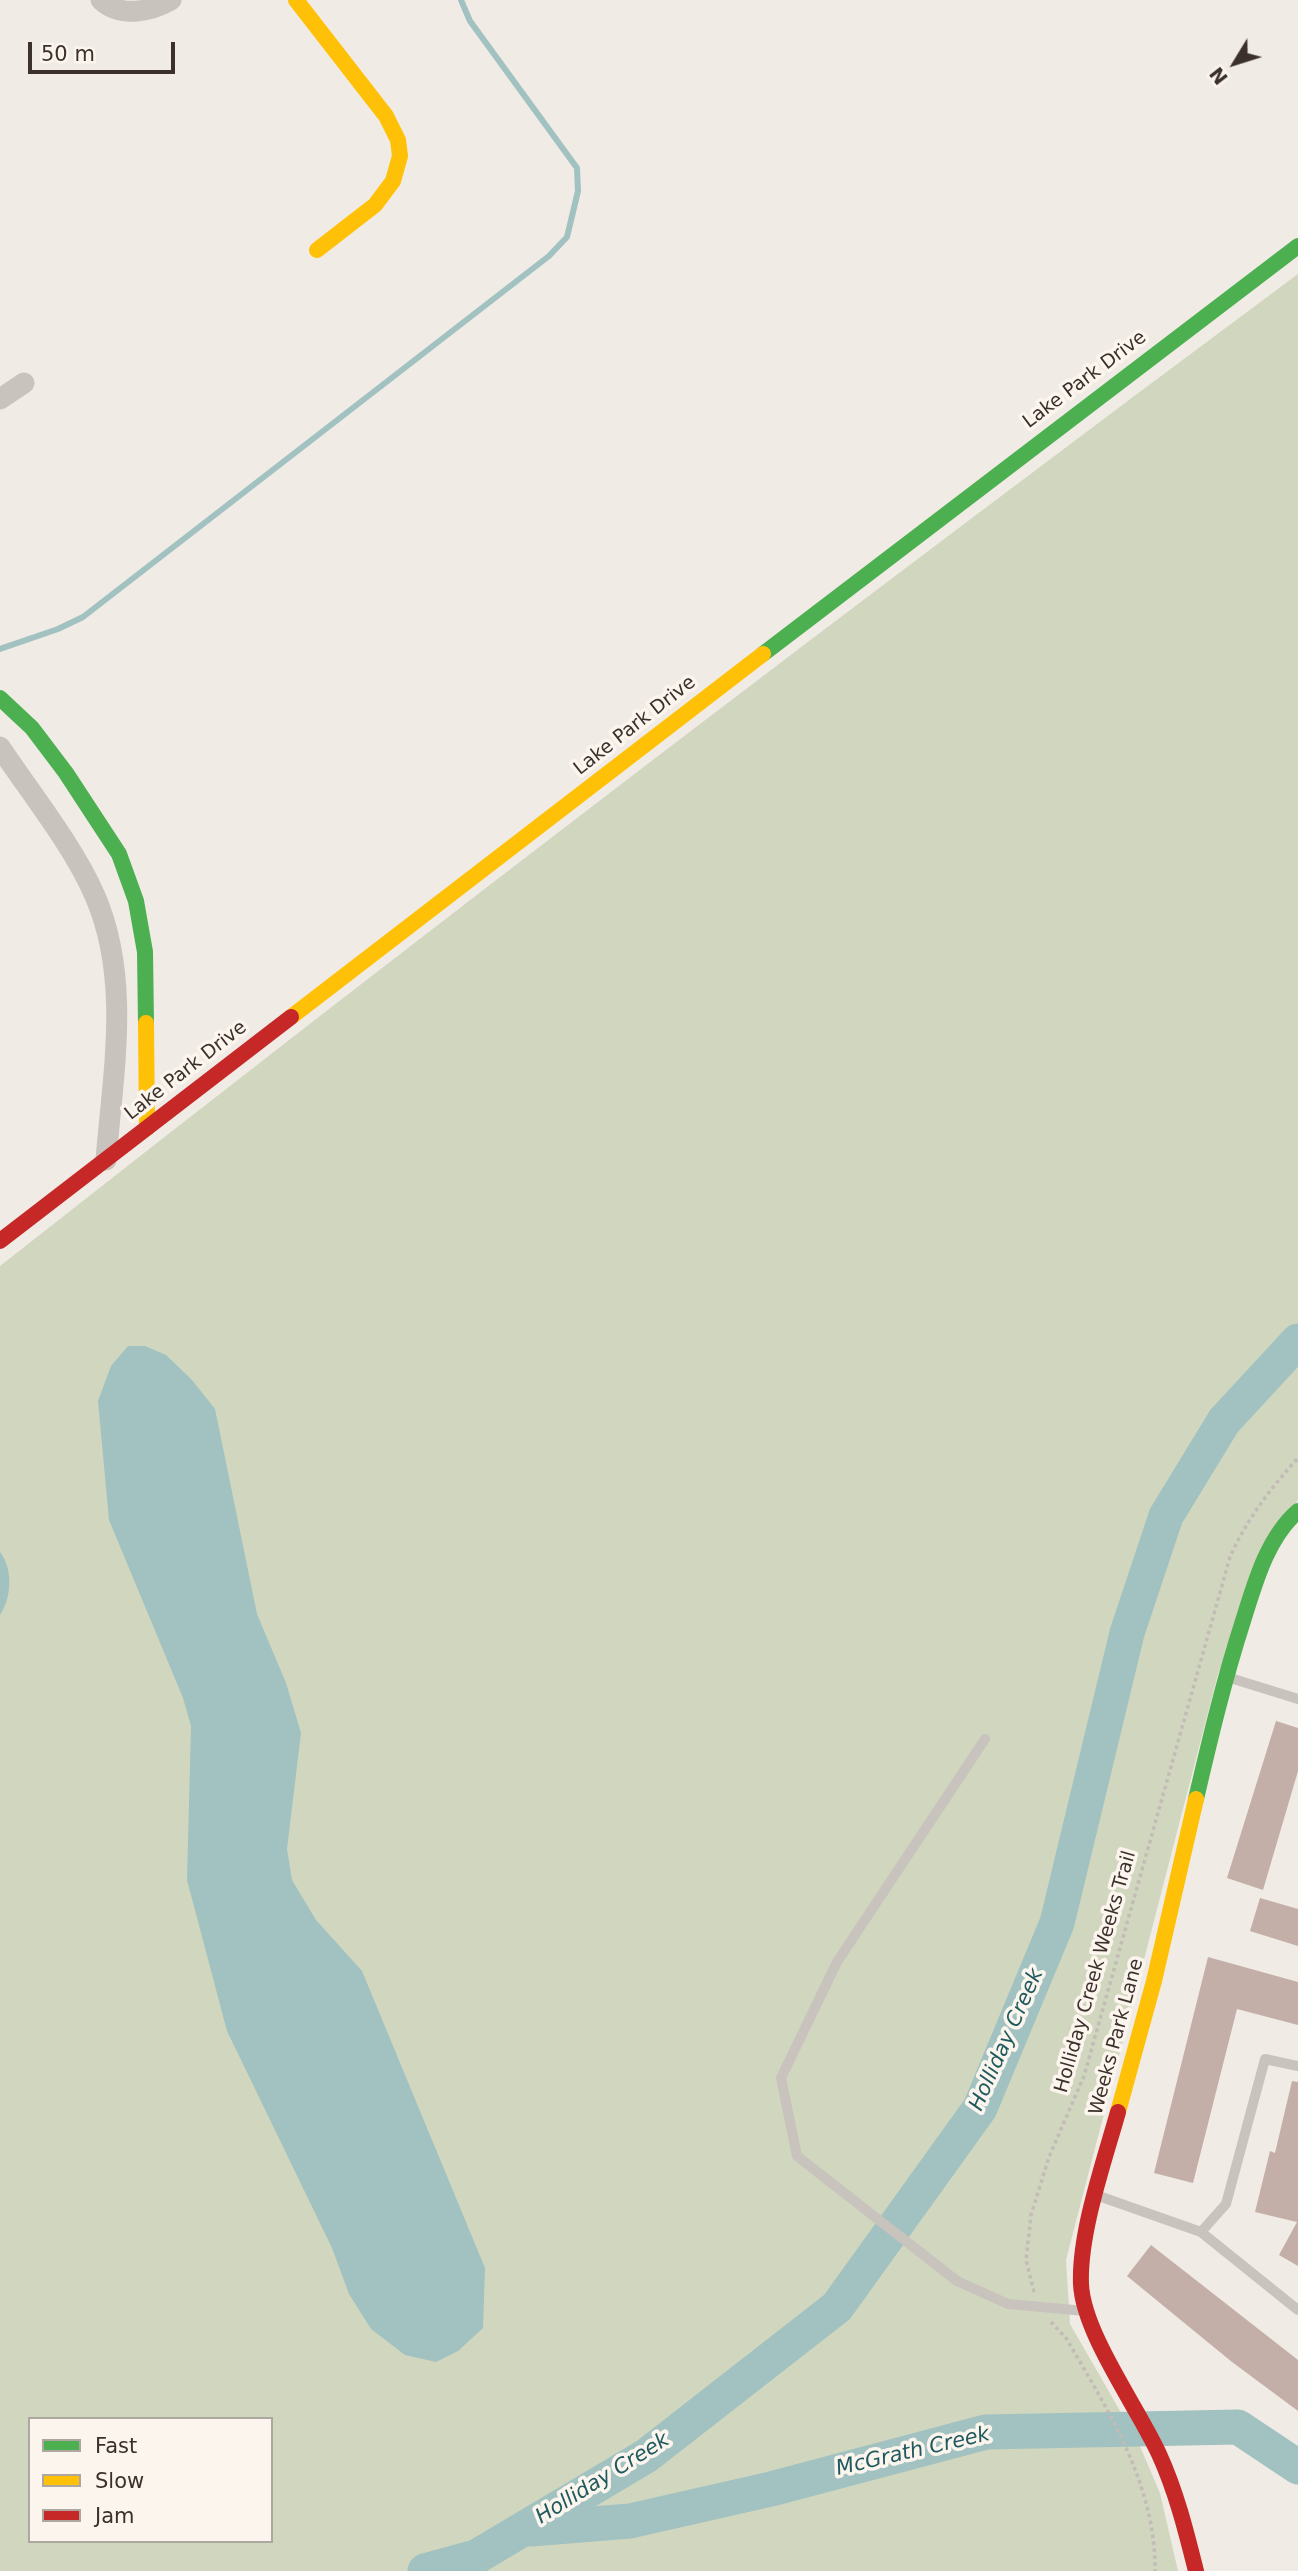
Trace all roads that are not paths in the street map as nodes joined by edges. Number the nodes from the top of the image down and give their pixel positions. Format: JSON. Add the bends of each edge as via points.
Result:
{"nodes":[{"id":1,"x":101,"y":0,"type":"edge"},
{"id":2,"x":171,"y":0,"type":"edge"},
{"id":3,"x":296,"y":0,"type":"edge"},
{"id":4,"x":1298,"y":246,"type":"edge"},
{"id":5,"x":317,"y":250,"type":"dead end"},
{"id":6,"x":24,"y":383,"type":"dead end"},
{"id":7,"x":0,"y":399,"type":"edge"},
{"id":8,"x":0,"y":698,"type":"edge"},
{"id":9,"x":0,"y":747,"type":"edge"},
{"id":10,"x":147,"y":1128,"type":"junction"},
{"id":11,"x":106,"y":1160,"type":"junction"},
{"id":12,"x":0,"y":1241,"type":"edge"},
{"id":13,"x":1298,"y":1511,"type":"edge"},
{"id":14,"x":1225,"y":1676,"type":"junction"},
{"id":15,"x":1298,"y":1699,"type":"edge"},
{"id":16,"x":985,"y":1739,"type":"dead end"},
{"id":17,"x":1298,"y":2066,"type":"edge"},
{"id":18,"x":1096,"y":2194,"type":"junction"},
{"id":19,"x":1201,"y":2232,"type":"junction"},
{"id":20,"x":1298,"y":2310,"type":"edge"},
{"id":21,"x":1086,"y":2311,"type":"junction"},
{"id":22,"x":1196,"y":2571,"type":"edge"}],
"edges":[{"from":1,"to":2,"type":"street","via":[[119,11],[156,9]]},
{"from":3,"to":5,"type":"street","via":[[386,116],[400,156],[393,181],[375,205]]},
{"from":4,"to":10,"type":"street","name":"Lake Park Drive"},
{"from":6,"to":7,"type":"street"},
{"from":8,"to":10,"type":"street","via":[[32,728],[66,773],[119,855],[136,901],[145,952]]},
{"from":9,"to":11,"type":"street","via":[[80,866],[108,930],[116,973],[117,1018]]},
{"from":10,"to":11,"type":"street","name":"Lake Park Drive"},
{"from":11,"to":12,"type":"street","name":"Lake Park Drive"},
{"from":13,"to":14,"type":"street","name":"Weeks Park Lane","via":[[1269,1551],[1256,1579]]},
{"from":14,"to":15,"type":"lane"},
{"from":14,"to":18,"type":"street","name":"Weeks Park Lane","via":[[1154,1981]]},
{"from":16,"to":21,"type":"lane","via":[[837,1962],[781,2078],[797,2156],[957,2281],[1009,2304]]},
{"from":17,"to":19,"type":"lane","via":[[1265,2059],[1226,2204]]},
{"from":18,"to":19,"type":"lane"},
{"from":18,"to":21,"type":"street","name":"Weeks Park Lane","via":[[1083,2257]]},
{"from":19,"to":20,"type":"lane"},
{"from":21,"to":22,"type":"street","name":"Weeks Park Lane","via":[[1159,2454],[1182,2513]]}]}
